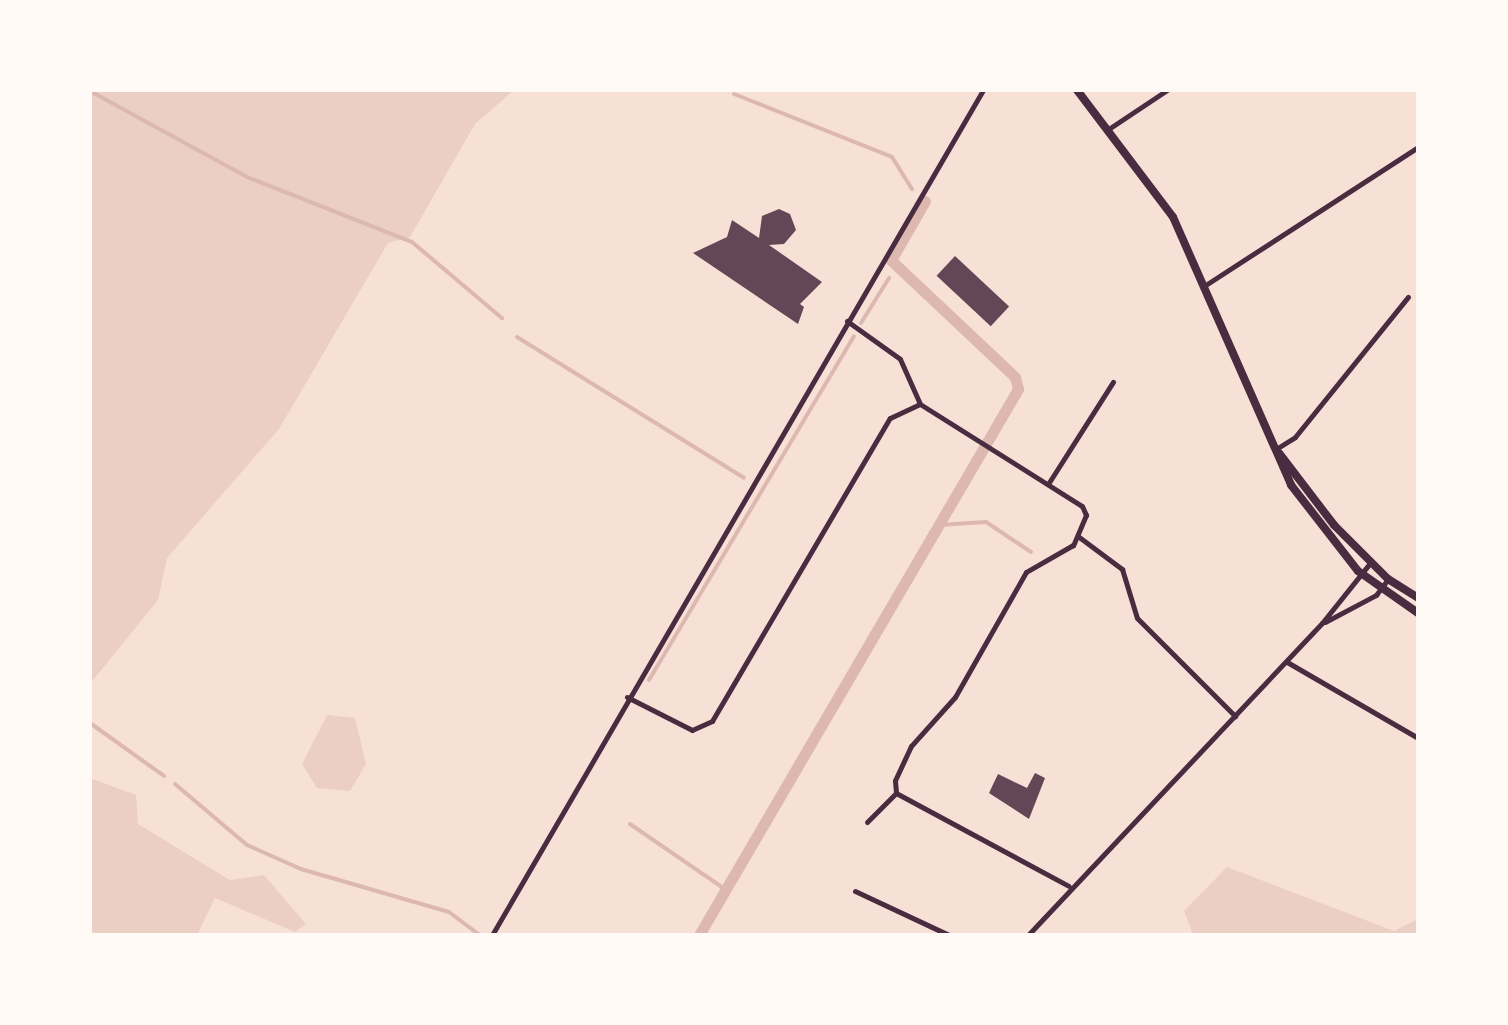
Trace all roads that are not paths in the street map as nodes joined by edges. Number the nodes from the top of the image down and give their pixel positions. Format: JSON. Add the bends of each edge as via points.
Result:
{"nodes":[{"id":1,"x":983,"y":90,"type":"edge"},
{"id":2,"x":1077,"y":90,"type":"edge"},
{"id":3,"x":1167,"y":90,"type":"edge"},
{"id":4,"x":1110,"y":128,"type":"junction"},
{"id":5,"x":1418,"y":147,"type":"edge"},
{"id":6,"x":1204,"y":286,"type":"junction"},
{"id":7,"x":1408,"y":297,"type":"dead end"},
{"id":8,"x":846,"y":321,"type":"junction"},
{"id":9,"x":1113,"y":382,"type":"dead end"},
{"id":10,"x":920,"y":404,"type":"junction"},
{"id":11,"x":1275,"y":450,"type":"junction"},
{"id":12,"x":1048,"y":484,"type":"junction"},
{"id":13,"x":1078,"y":537,"type":"junction"},
{"id":14,"x":1371,"y":562,"type":"junction"},
{"id":15,"x":1358,"y":571,"type":"junction"},
{"id":16,"x":1388,"y":579,"type":"junction"},
{"id":17,"x":1382,"y":588,"type":"junction"},
{"id":18,"x":1418,"y":598,"type":"edge"},
{"id":19,"x":1418,"y":613,"type":"edge"},
{"id":20,"x":1322,"y":623,"type":"junction"},
{"id":21,"x":1286,"y":661,"type":"junction"},
{"id":22,"x":628,"y":697,"type":"junction"},
{"id":23,"x":1235,"y":716,"type":"junction"},
{"id":24,"x":1418,"y":738,"type":"edge"},
{"id":25,"x":896,"y":793,"type":"junction"},
{"id":26,"x":867,"y":822,"type":"dead end"},
{"id":27,"x":1069,"y":886,"type":"junction"},
{"id":28,"x":855,"y":892,"type":"dead end"},
{"id":29,"x":492,"y":935,"type":"edge"},
{"id":30,"x":949,"y":935,"type":"edge"},
{"id":31,"x":1028,"y":935,"type":"edge"}],
"edges":[{"from":1,"to":8,"type":"street"},
{"from":2,"to":4,"type":"main road"},
{"from":3,"to":4,"type":"street"},
{"from":4,"to":6,"type":"main road","via":[[1173,217]]},
{"from":5,"to":6,"type":"street"},
{"from":6,"to":11,"type":"main road"},
{"from":7,"to":11,"type":"street","via":[[1295,437]]},
{"from":8,"to":10,"type":"street","via":[[900,359]]},
{"from":8,"to":22,"type":"street"},
{"from":9,"to":12,"type":"street"},
{"from":10,"to":12,"type":"street"},
{"from":10,"to":22,"type":"street","via":[[890,418],[712,721],[692,730]]},
{"from":11,"to":14,"type":"main road"},
{"from":11,"to":15,"type":"main road","via":[[1320,528]]},
{"from":12,"to":13,"type":"street","via":[[1082,506]]},
{"from":13,"to":23,"type":"street","via":[[1122,569],[1137,618]]},
{"from":13,"to":25,"type":"street","via":[[1026,572],[955,697],[911,746],[894,781]]},
{"from":14,"to":15,"type":"street"},
{"from":14,"to":16,"type":"main road"},
{"from":15,"to":17,"type":"main road"},
{"from":15,"to":20,"type":"street"},
{"from":16,"to":17,"type":"street"},
{"from":16,"to":18,"type":"main road"},
{"from":17,"to":19,"type":"main road"},
{"from":17,"to":20,"type":"street"},
{"from":20,"to":21,"type":"street"},
{"from":21,"to":23,"type":"street"},
{"from":21,"to":24,"type":"street"},
{"from":22,"to":29,"type":"street"},
{"from":23,"to":27,"type":"street"},
{"from":25,"to":26,"type":"street"},
{"from":25,"to":27,"type":"street"},
{"from":27,"to":31,"type":"street"},
{"from":28,"to":30,"type":"street"}]}
